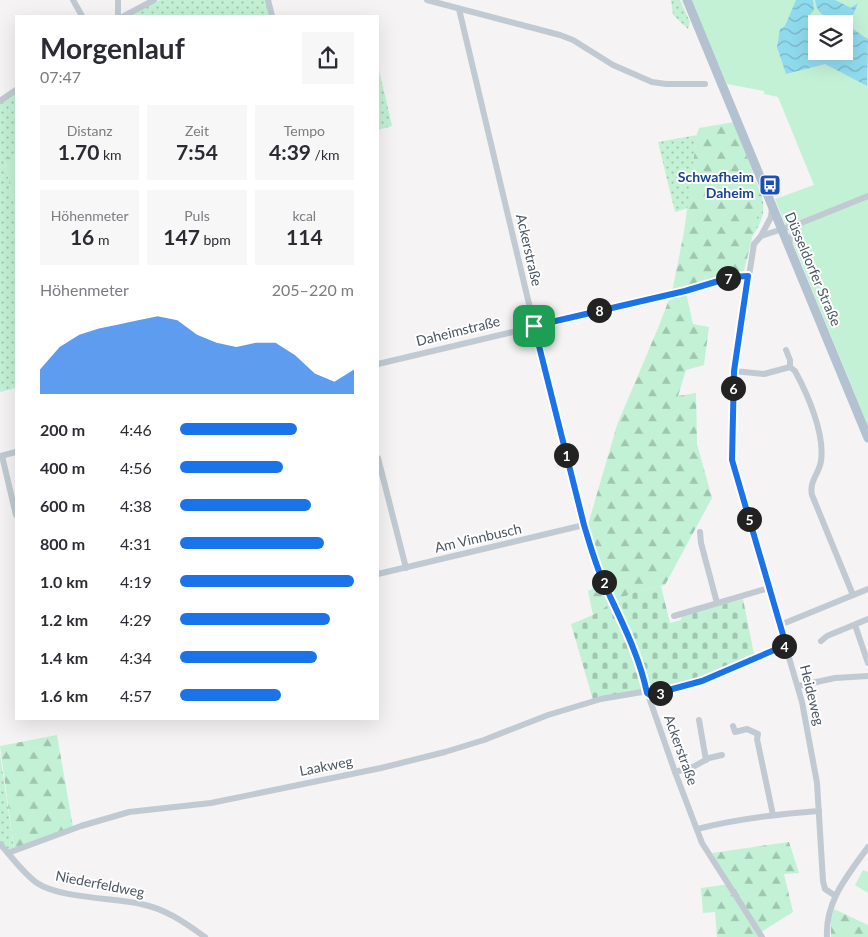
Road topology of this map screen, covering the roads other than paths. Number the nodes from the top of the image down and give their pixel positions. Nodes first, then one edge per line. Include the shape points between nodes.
1 (73, 0) edge
2 (118, 0) edge
3 (154, 0) edge
4 (268, 0) edge
5 (427, 0) edge
6 (687, 0) edge
7 (459, 9) junction
8 (81, 15) edge
9 (118, 15) edge
10 (126, 15) edge
11 (272, 15) edge
12 (705, 84) dead end
13 (15, 91) edge
14 (0, 101) edge
15 (868, 196) edge
16 (772, 207) junction
17 (798, 224) junction
18 (780, 229) junction
19 (761, 236) junction
20 (789, 249) junction
21 (748, 276) junction
22 (534, 326) junction
23 (786, 350) dead end
24 (379, 364) edge
25 (790, 367) junction
26 (734, 371) junction
27 (868, 438) edge
28 (15, 452) edge
29 (1, 456) edge
30 (379, 462) edge
31 (15, 511) edge
32 (584, 525) junction
33 (700, 532) dead end
34 (406, 568) junction
35 (379, 574) edge
36 (769, 588) junction
37 (868, 589) edge
38 (853, 595) junction
39 (717, 603) junction
40 (674, 616) dead end
41 (868, 619) edge
42 (780, 625) junction
43 (855, 625) junction
44 (821, 641) dead end
45 (786, 645) junction
46 (868, 663) edge
47 (868, 676) edge
48 (798, 686) junction
49 (647, 693) junction
50 (699, 720) dead end
51 (733, 726) dead end
52 (722, 755) dead end
53 (706, 760) junction
54 (675, 772) junction
55 (819, 811) junction
56 (773, 815) junction
57 (697, 829) junction
58 (0, 844) edge
59 (868, 847) edge
60 (8, 853) junction
61 (834, 895) junction
62 (205, 937) edge
63 (762, 937) edge
64 (826, 937) edge

1 - 8 street
2 - 9 street
3 - 10 street
4 - 11 street
5 - 7 street
6 - 16 main road, Düsseldorfer Straße
7 - 12 street via 574,40 613,65 652,82
7 - 22 street, Ackerstraße
13 - 14 street
15 - 17 street
16 - 18 main road, Düsseldorfer Straße
16 - 19 street, Heideweg
17 - 18 street
17 - 20 street
18 - 19 street
18 - 20 main road, Düsseldorfer Straße
19 - 21 street, Heideweg via 754,244
20 - 27 main road, Düsseldorfer Straße
21 - 22 street, Daheimstraße via 732,277
21 - 26 street, Heideweg
22 - 24 street, Daheimstraße
22 - 32 street, Ackerstraße
23 - 25 street
25 - 26 street via 764,374
25 - 38 street via 801,382 817,426 821,460 812,484 812,495
26 - 36 street, Heideweg via 732,460
28 - 29 street
29 - 31 street
30 - 34 street
32 - 34 street, Am Vinnbusch
32 - 49 street, Ackerstraße
33 - 39 street
34 - 35 street, Am Vinnbusch
36 - 39 street
36 - 42 street, Heideweg
37 - 38 street
38 - 42 street
39 - 40 street
41 - 43 street
42 - 45 street, Heideweg
43 - 44 street
43 - 46 street
45 - 48 street, Heideweg
45 - 49 street, Laakweg via 702,681 654,695
47 - 48 street via 835,678
48 - 55 street, Heideweg via 816,772
49 - 54 street, Ackerstraße
49 - 60 street, Laakweg via 601,699 548,715 476,743 382,768 211,803 129,812
50 - 53 street
51 - 56 street via 735,732 747,729 758,734
52 - 53 street
53 - 54 street
54 - 57 street, Ackerstraße
55 - 56 street
55 - 61 street, Heideweg via 823,881 825,889
56 - 57 street
57 - 63 street, Ackerstraße
58 - 60 street, Niederfeldweg
59 - 61 street
60 - 62 street, Niederfeldweg via 38,884 63,892 160,909
61 - 64 street

